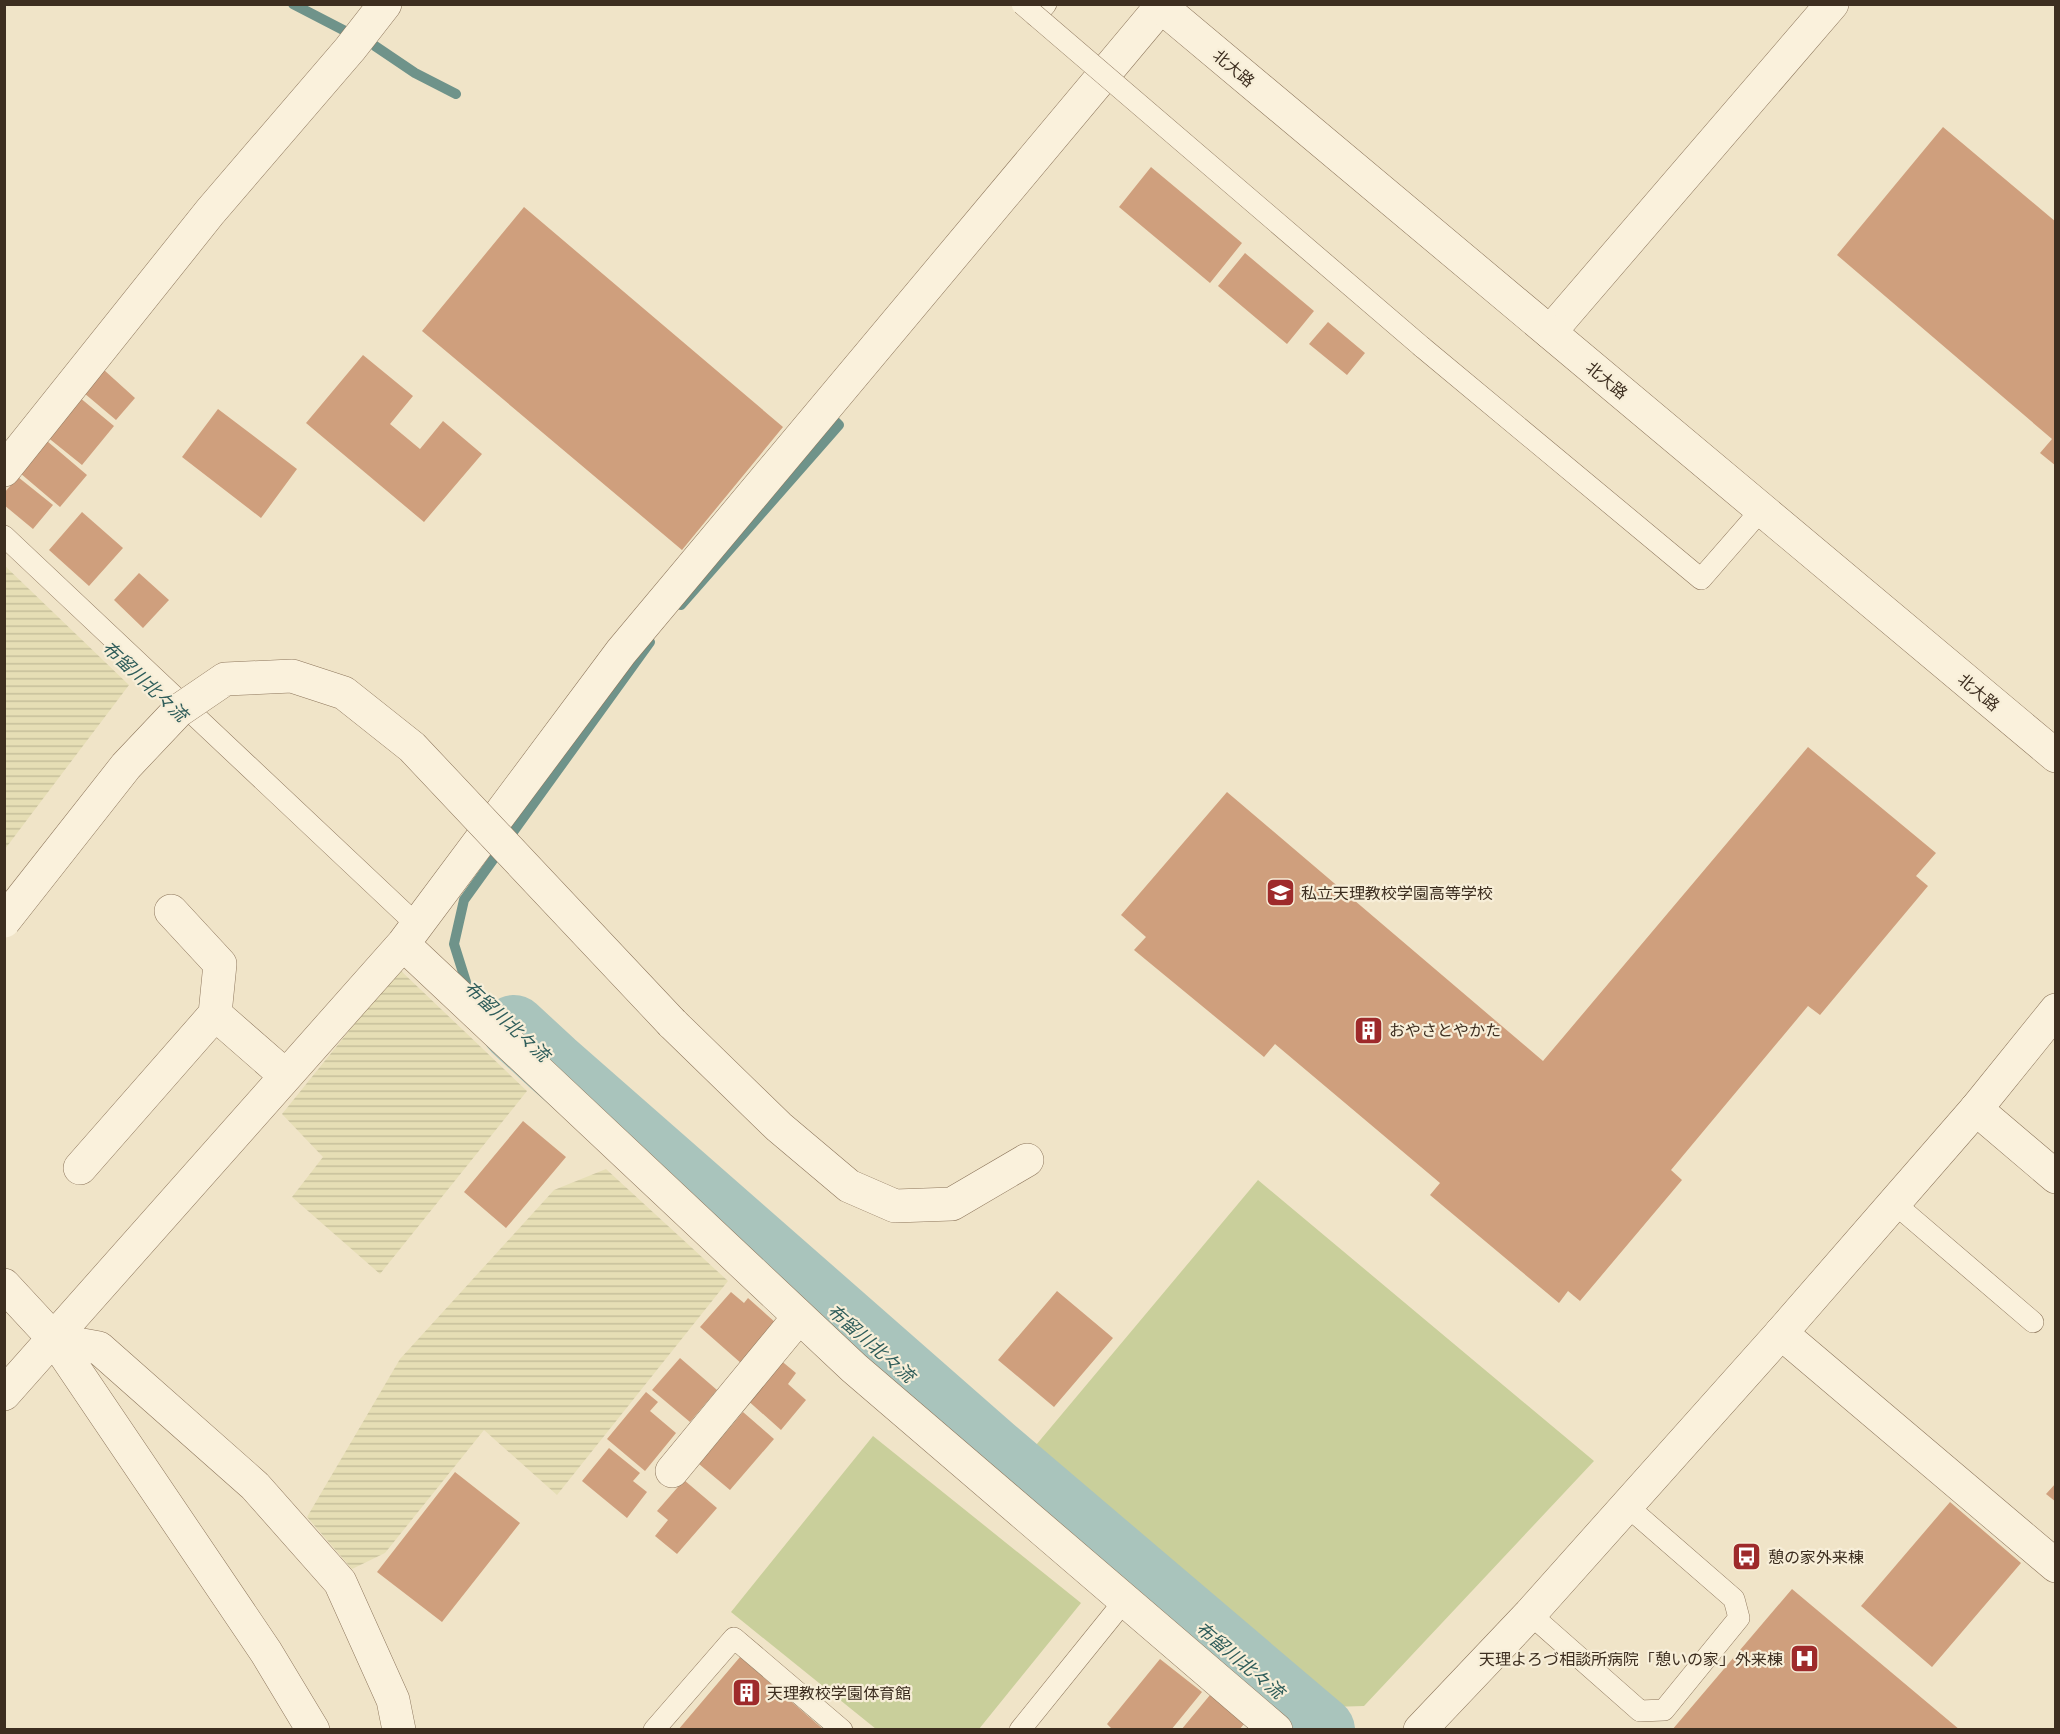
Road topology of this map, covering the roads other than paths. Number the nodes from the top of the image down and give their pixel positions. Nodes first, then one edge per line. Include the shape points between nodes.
1 (384, 4) edge
2 (1832, 4) edge
3 (1161, 5) edge
4 (1034, 8) edge
5 (1550, 332) junction
6 (4, 470) edge
7 (1762, 509) junction
8 (4, 536) edge
9 (2055, 756) edge
10 (171, 911) dead end
11 (4, 921) edge
12 (410, 935) junction
13 (2055, 1010) edge
14 (215, 1014) junction
15 (286, 1076) junction
16 (1976, 1109) junction
17 (1027, 1160) dead end
18 (80, 1168) dead end
19 (2055, 1177) edge
20 (1894, 1203) junction
21 (4, 1285) edge
22 (800, 1317) junction
23 (2033, 1322) dead end
24 (1780, 1333) junction
25 (54, 1340) junction
26 (4, 1394) edge
27 (672, 1471) dead end
28 (1627, 1506) junction
29 (2055, 1566) edge
30 (1125, 1600) junction
31 (1530, 1614) junction
32 (313, 1730) edge
33 (399, 1730) edge
34 (654, 1730) edge
35 (842, 1730) edge
36 (1020, 1730) edge
37 (1276, 1730) edge
38 (1420, 1730) edge

1 - 6 street via 210,212
2 - 5 street
3 - 5 street, 北大路
3 - 12 street via 621,652
4 - 7 lane, bridge via 1422,347 1701,579
5 - 7 street, 北大路
7 - 9 street, 北大路
8 - 12 lane
10 - 14 street via 220,964
11 - 17 street, bridge via 126,766 178,711 225,680 292,676 344,693 412,747 672,1023 779,1127 849,1186 895,1206 952,1204
12 - 15 street
12 - 22 street
13 - 16 street
14 - 15 street
14 - 18 street
15 - 25 street
16 - 19 street
16 - 20 street
20 - 23 lane
20 - 24 street
21 - 25 street
22 - 27 street
22 - 30 street via 854,1368
24 - 28 street
24 - 29 street
25 - 26 street
25 - 32 street via 266,1652
25 - 33 street via 99,1348 255,1486 333,1573 393,1700
28 - 31 street
28 - 31 lane via 1734,1599 1739,1618 1664,1710 1640,1711
30 - 36 lane
30 - 37 street
31 - 38 street
34 - 35 lane via 734,1638

